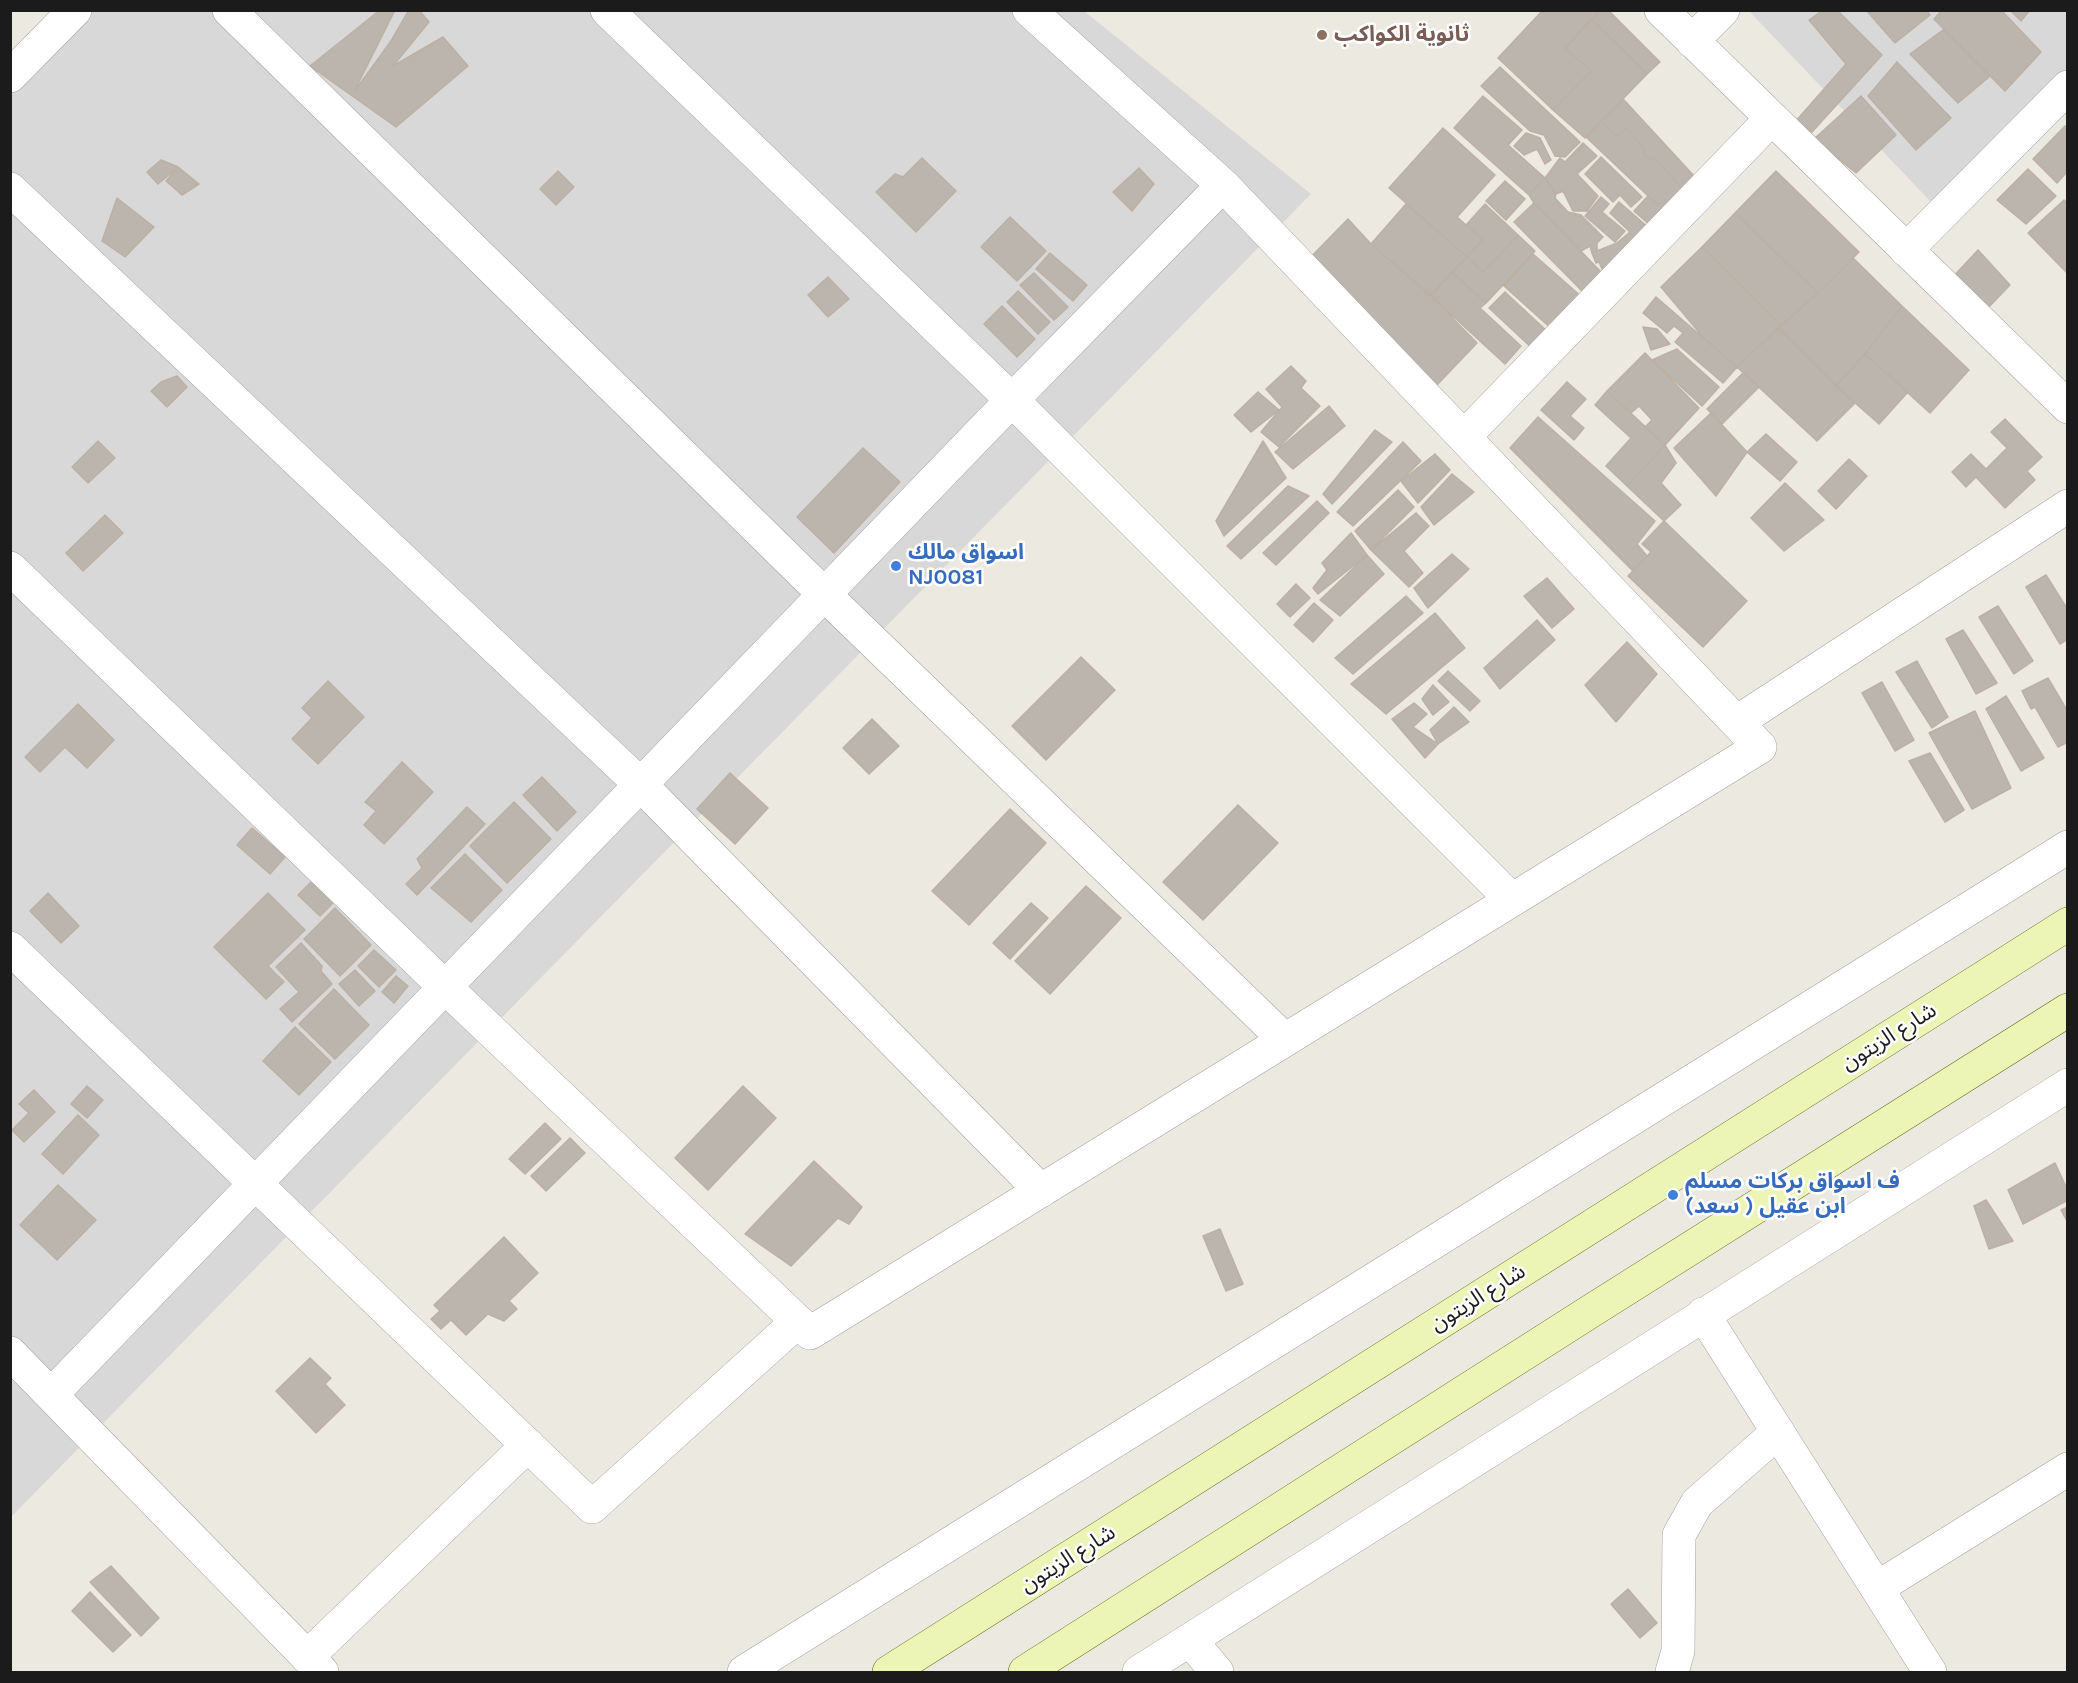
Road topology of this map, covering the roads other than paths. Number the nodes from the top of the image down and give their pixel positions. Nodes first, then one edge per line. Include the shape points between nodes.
1 (75, 10) edge
2 (229, 10) edge
3 (607, 10) edge
4 (1029, 10) edge
5 (1661, 10) edge
6 (1722, 10) edge
7 (1692, 41) junction
8 (10, 76) edge
9 (2067, 87) edge
10 (1772, 118) junction
11 (1223, 184) junction
12 (10, 189) edge
13 (1906, 250) junction
14 (1012, 400) junction
15 (2067, 407) edge
16 (1464, 437) junction
17 (2067, 506) edge
18 (10, 568) edge
19 (825, 596) junction
20 (1737, 722) junction
21 (640, 784) junction
22 (2067, 847) edge
23 (1512, 900) junction
24 (2067, 924) edge
25 (10, 948) edge
26 (446, 988) junction
27 (2067, 1010) edge
28 (1285, 1040) junction
29 (2067, 1085) edge
30 (256, 1183) junction
31 (1041, 1191) junction
32 (1703, 1314) junction
33 (797, 1322) junction
34 (10, 1353) edge
35 (52, 1394) junction
36 (1778, 1432) junction
37 (528, 1445) junction
38 (2067, 1469) edge
39 (1877, 1588) junction
40 (1190, 1640) junction
41 (314, 1665) edge
42 (744, 1672) edge
43 (889, 1672) edge
44 (1025, 1672) edge
45 (1139, 1672) edge
46 (1217, 1672) edge
47 (1672, 1672) edge
48 (1930, 1672) edge

1 - 8 street
2 - 19 street
3 - 14 street
4 - 11 street
5 - 7 street
6 - 7 street
7 - 10 street
9 - 13 street
10 - 13 street
10 - 16 street
11 - 14 street
11 - 16 street
12 - 21 street
13 - 15 street
14 - 19 street
14 - 23 street
16 - 20 street
17 - 20 street
18 - 26 street
19 - 21 street
19 - 28 street
20 - 23 street via 1760,747
21 - 26 street
21 - 31 street
22 - 42 street
23 - 28 street
24 - 43 main road, شارع الزيتون
25 - 30 street
26 - 30 street
26 - 33 street
27 - 44 main road
28 - 31 street
29 - 32 street
30 - 35 street
30 - 37 street
31 - 33 street via 810,1333
32 - 36 street
32 - 40 street
33 - 37 street via 592,1507
34 - 35 street
35 - 41 street
36 - 39 street
36 - 47 street via 1697,1503 1679,1535 1678,1651
37 - 41 street
38 - 39 street
39 - 48 street
40 - 45 street
40 - 46 street

